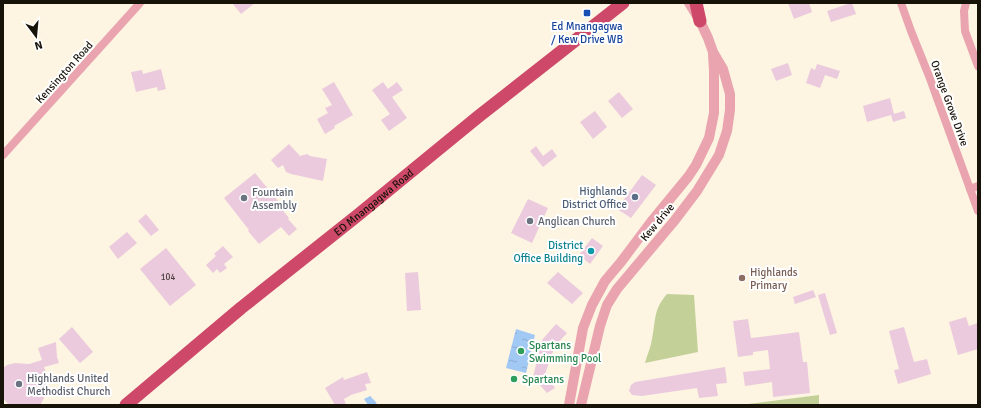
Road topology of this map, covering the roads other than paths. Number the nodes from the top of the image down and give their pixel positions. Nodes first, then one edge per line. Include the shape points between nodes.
1 (140, 3) edge
2 (689, 3) edge
3 (696, 3) edge
4 (901, 3) edge
5 (966, 3) edge
6 (622, 4) edge
7 (700, 21) junction
8 (713, 52) junction
9 (978, 66) edge
10 (3, 154) edge
11 (974, 188) edge
12 (978, 211) edge
13 (126, 405) edge
14 (569, 405) edge
15 (581, 405) edge

1 - 10 street, Kensington Road
2 - 7 street, Kew drive
3 - 7 highway
4 - 11 street, Orange Grove Drive
5 - 9 street via 965,31
6 - 13 highway, ED Mnangagwa Road via 479,116
7 - 8 street, Kew drive
8 - 14 street, Kew drive via 714,113 709,138 688,178 605,281 583,328
8 - 15 street, Kew drive via 723,69 730,94 727,131 719,155 697,191 617,289 607,305
11 - 12 street, Orange Grove Drive

